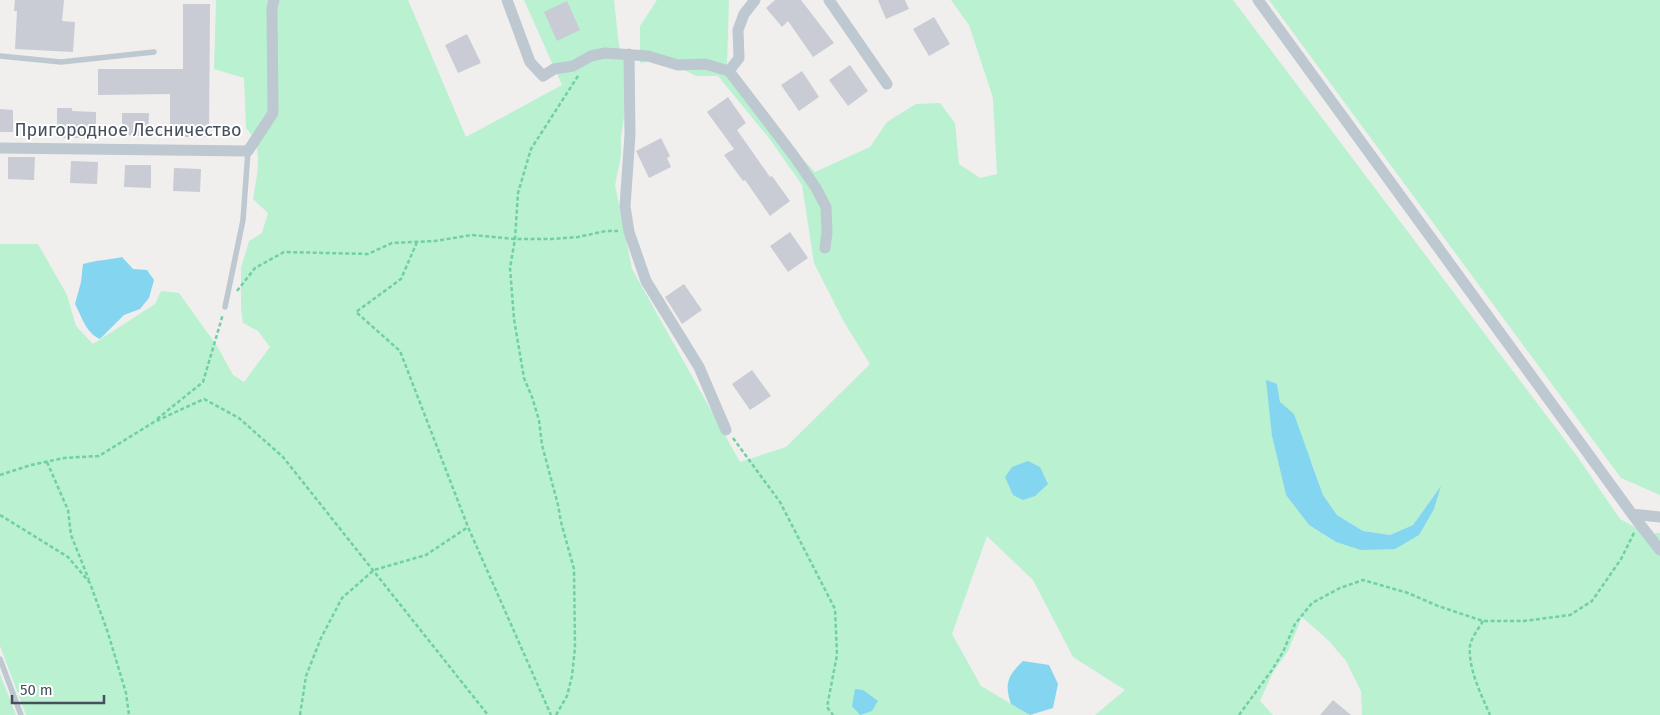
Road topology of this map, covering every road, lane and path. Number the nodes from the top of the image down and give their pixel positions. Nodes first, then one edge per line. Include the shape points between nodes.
1 (274, 0) edge
2 (507, 0) edge
3 (755, 0) edge
4 (829, 0) edge
5 (1258, 0) edge
6 (154, 52) dead end
7 (628, 54) junction
8 (0, 56) edge
9 (729, 71) junction
10 (579, 76) dead end
11 (887, 84) dead end
12 (0, 148) edge
13 (248, 151) junction
14 (629, 232) junction
15 (515, 239) junction
16 (417, 242) junction
17 (825, 248) dead end
18 (237, 292) dead end
19 (225, 307) joint
20 (154, 422) junction
21 (726, 430) joint
22 (47, 462) junction
23 (0, 475) edge
24 (1632, 514) junction
25 (0, 515) edge
26 (1660, 517) edge
27 (468, 527) junction
28 (1660, 550) edge
29 (374, 570) junction
30 (90, 584) junction
31 (1483, 621) junction
32 (0, 659) edge
33 (21, 715) edge
34 (129, 715) edge
35 (300, 715) edge
36 (488, 715) edge
37 (551, 715) edge
38 (556, 715) edge
39 (833, 715) edge
40 (1239, 715) edge
41 (1490, 715) edge

1 - 13 street, Пригородное Лесничество via 273,113
2 - 7 street via 530,62 543,76 591,56
3 - 9 street via 744,14 738,30 739,58
4 - 11 street
5 - 24 street
6 - 8 lane via 61,62
7 - 9 street via 678,65 705,64
7 - 14 street via 630,135 625,206
9 - 17 street via 816,188 826,207
10 - 15 path via 531,149 518,193
12 - 13 street, Пригородное Лесничество
13 - 19 lane via 243,220
14 - 15 path
14 - 21 street via 646,281 699,367
15 - 16 path via 472,235
15 - 38 path via 510,268 518,350 524,378 540,420 542,445 574,569 572,676
16 - 18 path via 392,243 368,254 284,252 255,268
16 - 27 path via 401,279 356,312 400,351
19 - 20 path via 203,382
20 - 22 path via 99,456
20 - 29 path via 204,399 238,418 283,457
21 - 39 path via 780,502 835,609 836,655 827,707
22 - 23 path
22 - 30 path via 68,510 71,535
24 - 26 street
24 - 28 street
24 - 31 path via 1634,534 1592,601 1570,615 1524,621
25 - 30 path via 68,557
27 - 29 path via 426,555
27 - 37 path
29 - 35 path via 342,598 321,638 306,676
29 - 36 path
30 - 34 path via 111,642
31 - 40 path via 1363,580 1340,588 1312,603 1295,624 1272,670
31 - 41 path via 1470,644 1472,667
32 - 33 lane

